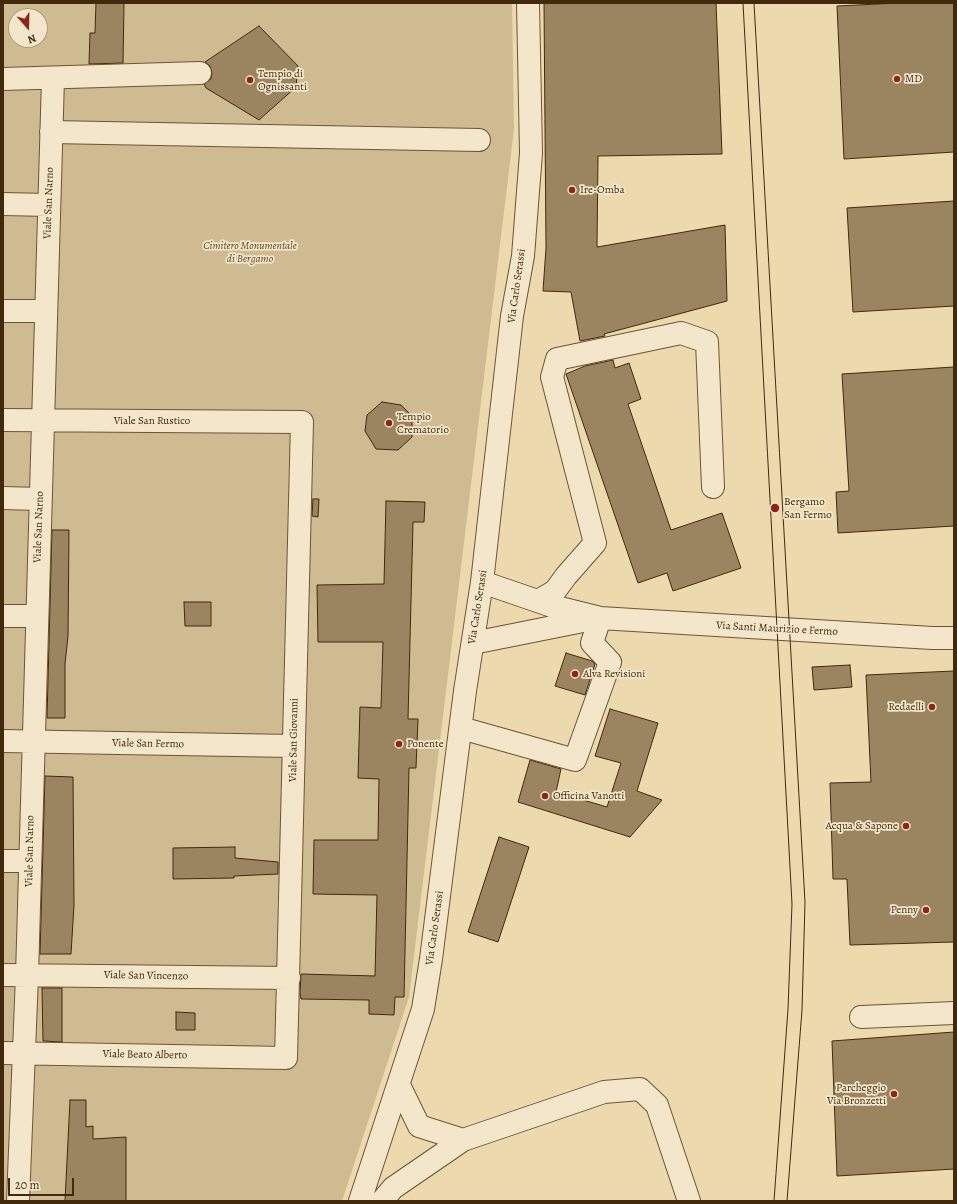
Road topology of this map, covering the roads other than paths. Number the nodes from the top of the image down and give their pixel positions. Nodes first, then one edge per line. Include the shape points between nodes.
1 (528, 3) edge
2 (200, 72) dead end
3 (3, 78) edge
4 (53, 78) junction
5 (51, 132) junction
6 (478, 140) dead end
7 (3, 204) edge
8 (49, 205) junction
9 (3, 311) edge
10 (46, 312) junction
11 (3, 420) edge
12 (42, 422) junction
13 (302, 422) joint
14 (713, 488) dead end
15 (3, 498) edge
16 (40, 499) junction
17 (482, 582) junction
18 (551, 600) junction
19 (3, 616) edge
20 (36, 616) junction
21 (600, 618) junction
22 (954, 638) edge
23 (472, 643) junction
24 (461, 728) junction
25 (3, 741) edge
26 (33, 742) junction
27 (293, 746) junction
28 (3, 861) edge
29 (29, 861) junction
30 (3, 975) edge
31 (27, 976) junction
32 (289, 978) junction
33 (954, 1013) edge
34 (861, 1017) dead end
35 (13, 1053) edge
36 (286, 1058) joint
37 (399, 1085) junction
38 (463, 1140) junction
39 (18, 1201) edge
40 (360, 1201) edge
41 (382, 1201) edge
42 (689, 1201) edge

1 - 17 street, Via Carlo Serassi via 531,153 522,256 512,316
2 - 4 street
3 - 4 street
4 - 5 street, Viale San Narno
5 - 6 street
5 - 8 street, Viale San Narno
7 - 8 street
8 - 10 street, Viale San Narno
9 - 10 street
10 - 12 street, Viale San Narno
11 - 12 street, Viale San Rustico
12 - 13 street, Viale San Rustico
12 - 16 street, Viale San Narno
13 - 27 street, Viale San Giovanni
14 - 18 street via 707,342 681,333 557,359 552,377 595,543 566,576
15 - 16 street
16 - 20 street, Viale San Narno
17 - 18 street, Via Santi Maurizio e Fermo
17 - 23 street, Via Carlo Serassi
18 - 21 street, Via Santi Maurizio e Fermo
19 - 20 street
20 - 26 street, Viale San Narno
21 - 22 street, Via Santi Maurizio e Fermo
21 - 23 street, Via Santi Maurizio e Fermo
21 - 24 street via 592,643 610,662 575,760
23 - 24 street, Via Carlo Serassi
24 - 37 street, Via Carlo Serassi via 423,1009
25 - 26 street, Viale San Fermo
26 - 27 street, Viale San Fermo
26 - 29 street, Viale San Narno
27 - 32 street, Viale San Giovanni
28 - 29 street
29 - 31 street, Viale San Narno
30 - 31 street, Viale San Vincenzo
31 - 32 street, Viale San Vincenzo
31 - 35 street, Viale San Narno
32 - 36 street, Viale San Giovanni
33 - 34 street
35 - 36 street, Viale Beato Alberto
35 - 39 street, Viale San Narno
37 - 38 street via 419,1126
37 - 40 street, Via Carlo Serassi
38 - 41 street via 393,1188
38 - 42 street via 604,1092 640,1089 657,1105

